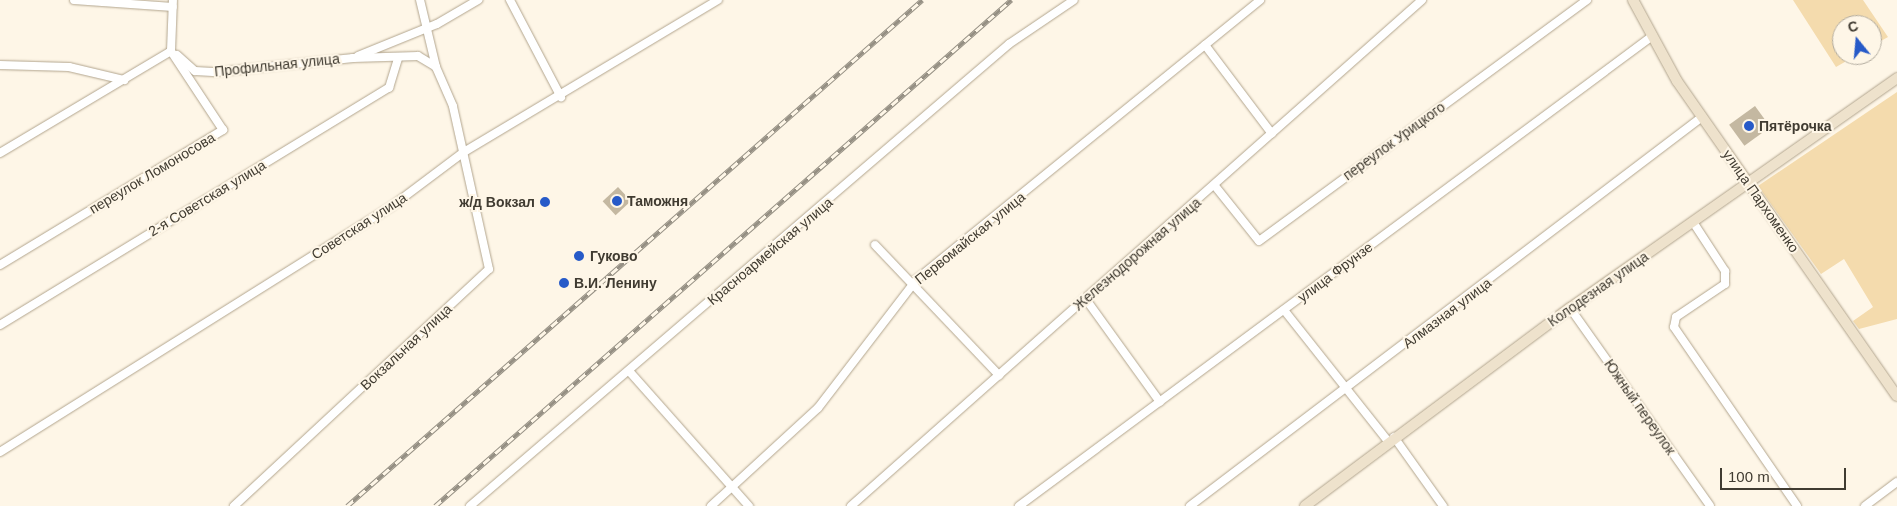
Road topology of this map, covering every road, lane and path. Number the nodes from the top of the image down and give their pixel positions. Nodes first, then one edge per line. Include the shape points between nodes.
1 (74, 0) edge
2 (420, 0) edge
3 (478, 0) edge
4 (510, 0) edge
5 (718, 0) edge
6 (1074, 0) edge
7 (1260, 0) edge
8 (1421, 0) edge
9 (1587, 0) edge
10 (1633, 0) edge
11 (173, 3) edge
12 (427, 28) junction
13 (1651, 37) junction
14 (1205, 45) junction
15 (171, 51) junction
16 (353, 58) junction
17 (398, 58) junction
18 (0, 65) edge
19 (436, 67) junction
20 (1897, 78) edge
21 (124, 80) junction
22 (560, 97) junction
23 (1702, 117) junction
24 (1272, 134) junction
25 (464, 152) junction
26 (0, 153) edge
27 (1747, 182) junction
28 (1215, 186) junction
29 (1692, 222) junction
30 (875, 245) dead end
31 (0, 265) edge
32 (912, 285) junction
33 (1085, 298) junction
34 (1570, 308) junction
35 (1284, 310) junction
36 (0, 324) edge
37 (628, 371) junction
38 (999, 375) junction
39 (1347, 389) junction
40 (1897, 396) edge
41 (1160, 402) junction
42 (1391, 439) junction
43 (0, 452) edge
44 (1897, 482) edge
45 (732, 487) junction
46 (234, 506) edge
47 (470, 506) edge
48 (711, 506) edge
49 (749, 506) edge
50 (851, 506) edge
51 (1019, 506) edge
52 (1190, 506) edge
53 (1305, 506) edge
54 (1443, 506) edge
55 (1710, 506) edge
56 (1797, 506) edge
57 (1865, 506) edge

1 - 11 street
2 - 12 street
3 - 12 street
4 - 22 street
5 - 22 street, Советская улица
6 - 37 street, Красноармейская улица via 1009,44
7 - 14 street, Первомайская улица
8 - 24 street, Железнодорожная улица
9 - 28 street, переулок Урицкого via 1259,241
10 - 13 main road, улица Пархоменко
11 - 15 street
12 - 16 street
12 - 19 street
13 - 23 main road, улица Пархоменко
13 - 35 street, улица Фрунзе
14 - 24 street
14 - 32 street, Первомайская улица
15 - 16 street, Профильная улица via 195,71 217,72
15 - 21 street
15 - 31 street, переулок Ломоносова via 223,130
16 - 17 street, Профильная улица
17 - 19 street, Профильная улица via 418,56
17 - 36 street, 2-я Советская улица via 388,88
18 - 21 street via 69,67
19 - 25 street via 453,106
20 - 27 main road, Колодезная улица
21 - 26 street
22 - 25 street, Советская улица
23 - 27 main road, улица Пархоменко
23 - 39 street, Алмазная улица
24 - 28 street, Железнодорожная улица
25 - 43 street, Советская улица via 392,206
25 - 46 street, Вокзальная улица via 489,269
27 - 29 main road, Колодезная улица
27 - 40 main road, улица Пархоменко
28 - 33 street, Железнодорожная улица
29 - 34 main road, Колодезная улица
29 - 56 street via 1725,271 1725,284 1676,317 1674,327
30 - 32 street
32 - 38 street
32 - 45 street, Первомайская улица via 818,408
33 - 38 street, Железнодорожная улица
33 - 41 street
34 - 42 main road, Колодезная улица
34 - 55 street, Южный переулок
35 - 39 street
35 - 41 street, улица Фрунзе
37 - 45 street
37 - 47 street, Красноармейская улица
38 - 50 street, Железнодорожная улица
39 - 42 street
39 - 52 street, Алмазная улица
41 - 51 street, улица Фрунзе
42 - 53 main road, Колодезная улица
42 - 54 street
44 - 57 street
45 - 48 street, Первомайская улица
45 - 49 street

